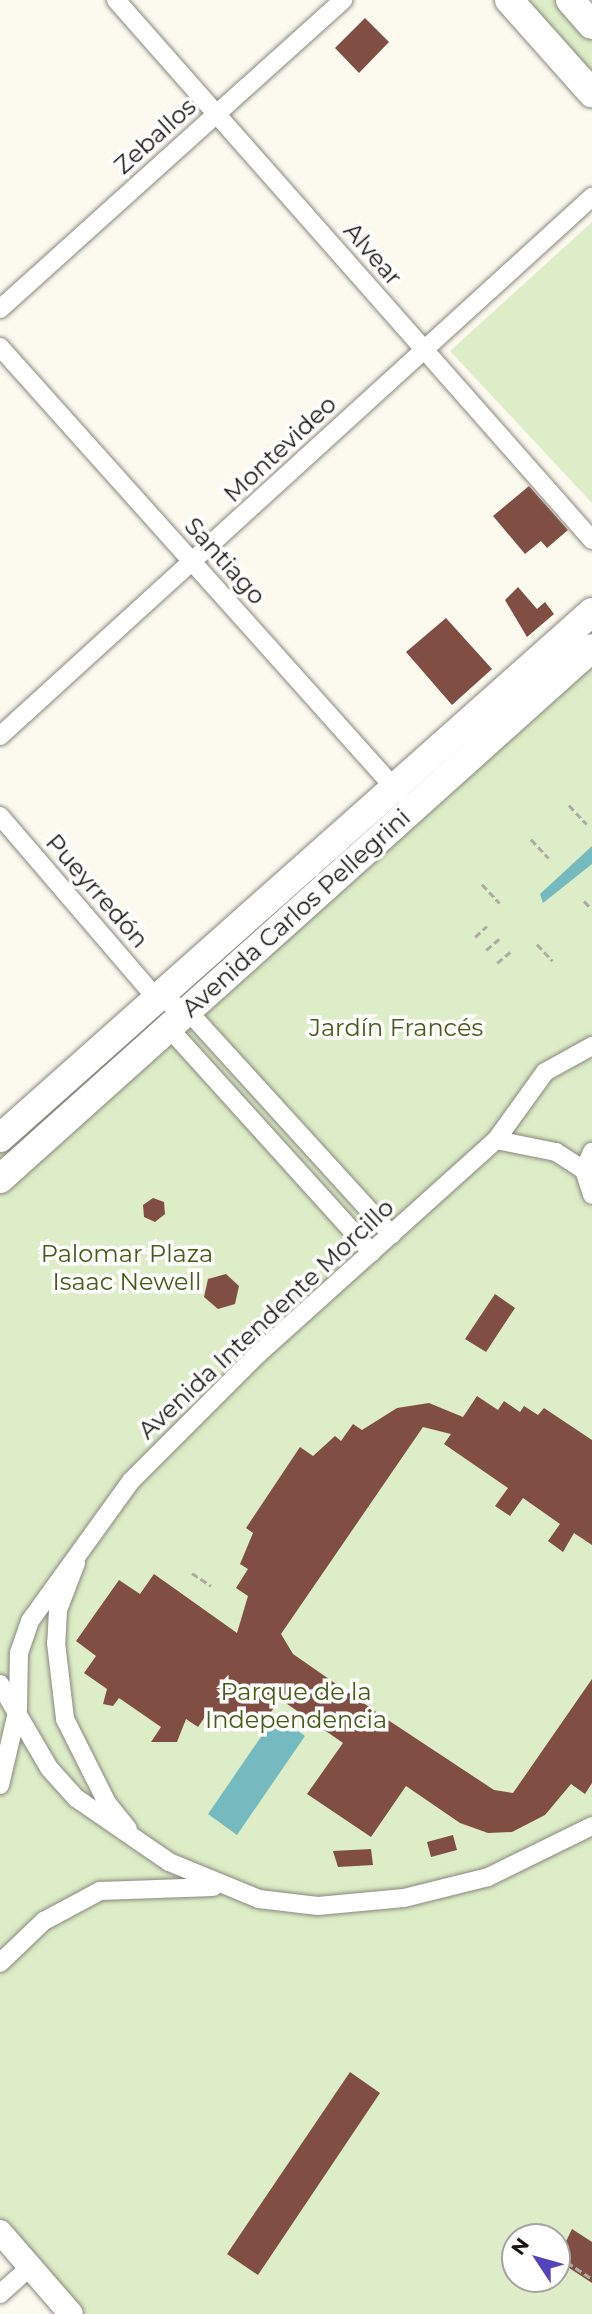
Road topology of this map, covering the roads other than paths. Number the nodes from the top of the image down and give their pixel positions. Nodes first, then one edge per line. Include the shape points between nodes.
1 (116, 0) edge
2 (343, 0) edge
3 (509, 0) edge
4 (570, 0) edge
5 (592, 25) edge
6 (592, 93) edge
7 (217, 114) junction
8 (592, 197) edge
9 (0, 309) edge
10 (0, 347) edge
11 (425, 350) junction
12 (592, 540) edge
13 (193, 562) junction
14 (592, 612) edge
15 (592, 648) edge
16 (0, 736) edge
17 (392, 785) junction
18 (413, 808) junction
19 (0, 816) edge
20 (156, 998) junction
21 (178, 1018) junction
22 (592, 1046) edge
23 (0, 1138) edge
24 (496, 1140) junction
25 (592, 1152) edge
26 (584, 1170) junction
27 (0, 1179) edge
28 (592, 1195) edge
29 (392, 1235) junction
30 (372, 1253) junction
31 (89, 1534) junction
32 (0, 1684) edge
33 (18, 1708) junction
34 (0, 1785) edge
35 (592, 1826) edge
36 (139, 1842) junction
37 (219, 1887) junction
38 (0, 1963) edge
39 (0, 2232) edge
40 (30, 2267) junction
41 (0, 2294) edge
42 (71, 2314) edge

1 - 7 street, Alvear
2 - 7 street, Zeballos
3 - 6 main road
4 - 5 main road
7 - 9 street, Zeballos
7 - 11 street, Alvear
8 - 11 street, Montevideo
10 - 13 street, Santiago
11 - 12 street, Alvear
11 - 13 street, Montevideo
13 - 16 street, Montevideo
13 - 17 street, Santiago
14 - 17 main road, Avenida Carlos Pellegrini
15 - 18 main road, Avenida Carlos Pellegrini
17 - 18 street, Santiago
17 - 20 main road, Avenida Carlos Pellegrini
18 - 21 main road, Avenida Carlos Pellegrini
19 - 20 street, Pueyrredón
20 - 21 street
20 - 23 main road, Avenida Carlos Pellegrini
21 - 27 main road, Avenida Carlos Pellegrini
21 - 29 street
21 - 30 street
22 - 24 street, Avenida Intendente Morcillo via 545,1072
24 - 26 street via 532,1143
24 - 29 street, Avenida Intendente Morcillo
25 - 26 street
26 - 28 street
29 - 30 street, Avenida Intendente Morcillo
30 - 31 street, Avenida Intendente Morcillo via 174,1433
31 - 33 street, Avenida Intendente Morcillo via 30,1621 19,1653
31 - 36 street via 58,1610 61,1692 86,1764
32 - 33 street
33 - 34 street, Avenida Intendente Morcillo
33 - 36 street via 55,1775 102,1819
35 - 37 street via 488,1877 404,1898 318,1906
36 - 37 street
37 - 38 street via 100,1891 44,1921
39 - 40 main road
40 - 41 street
40 - 42 main road

